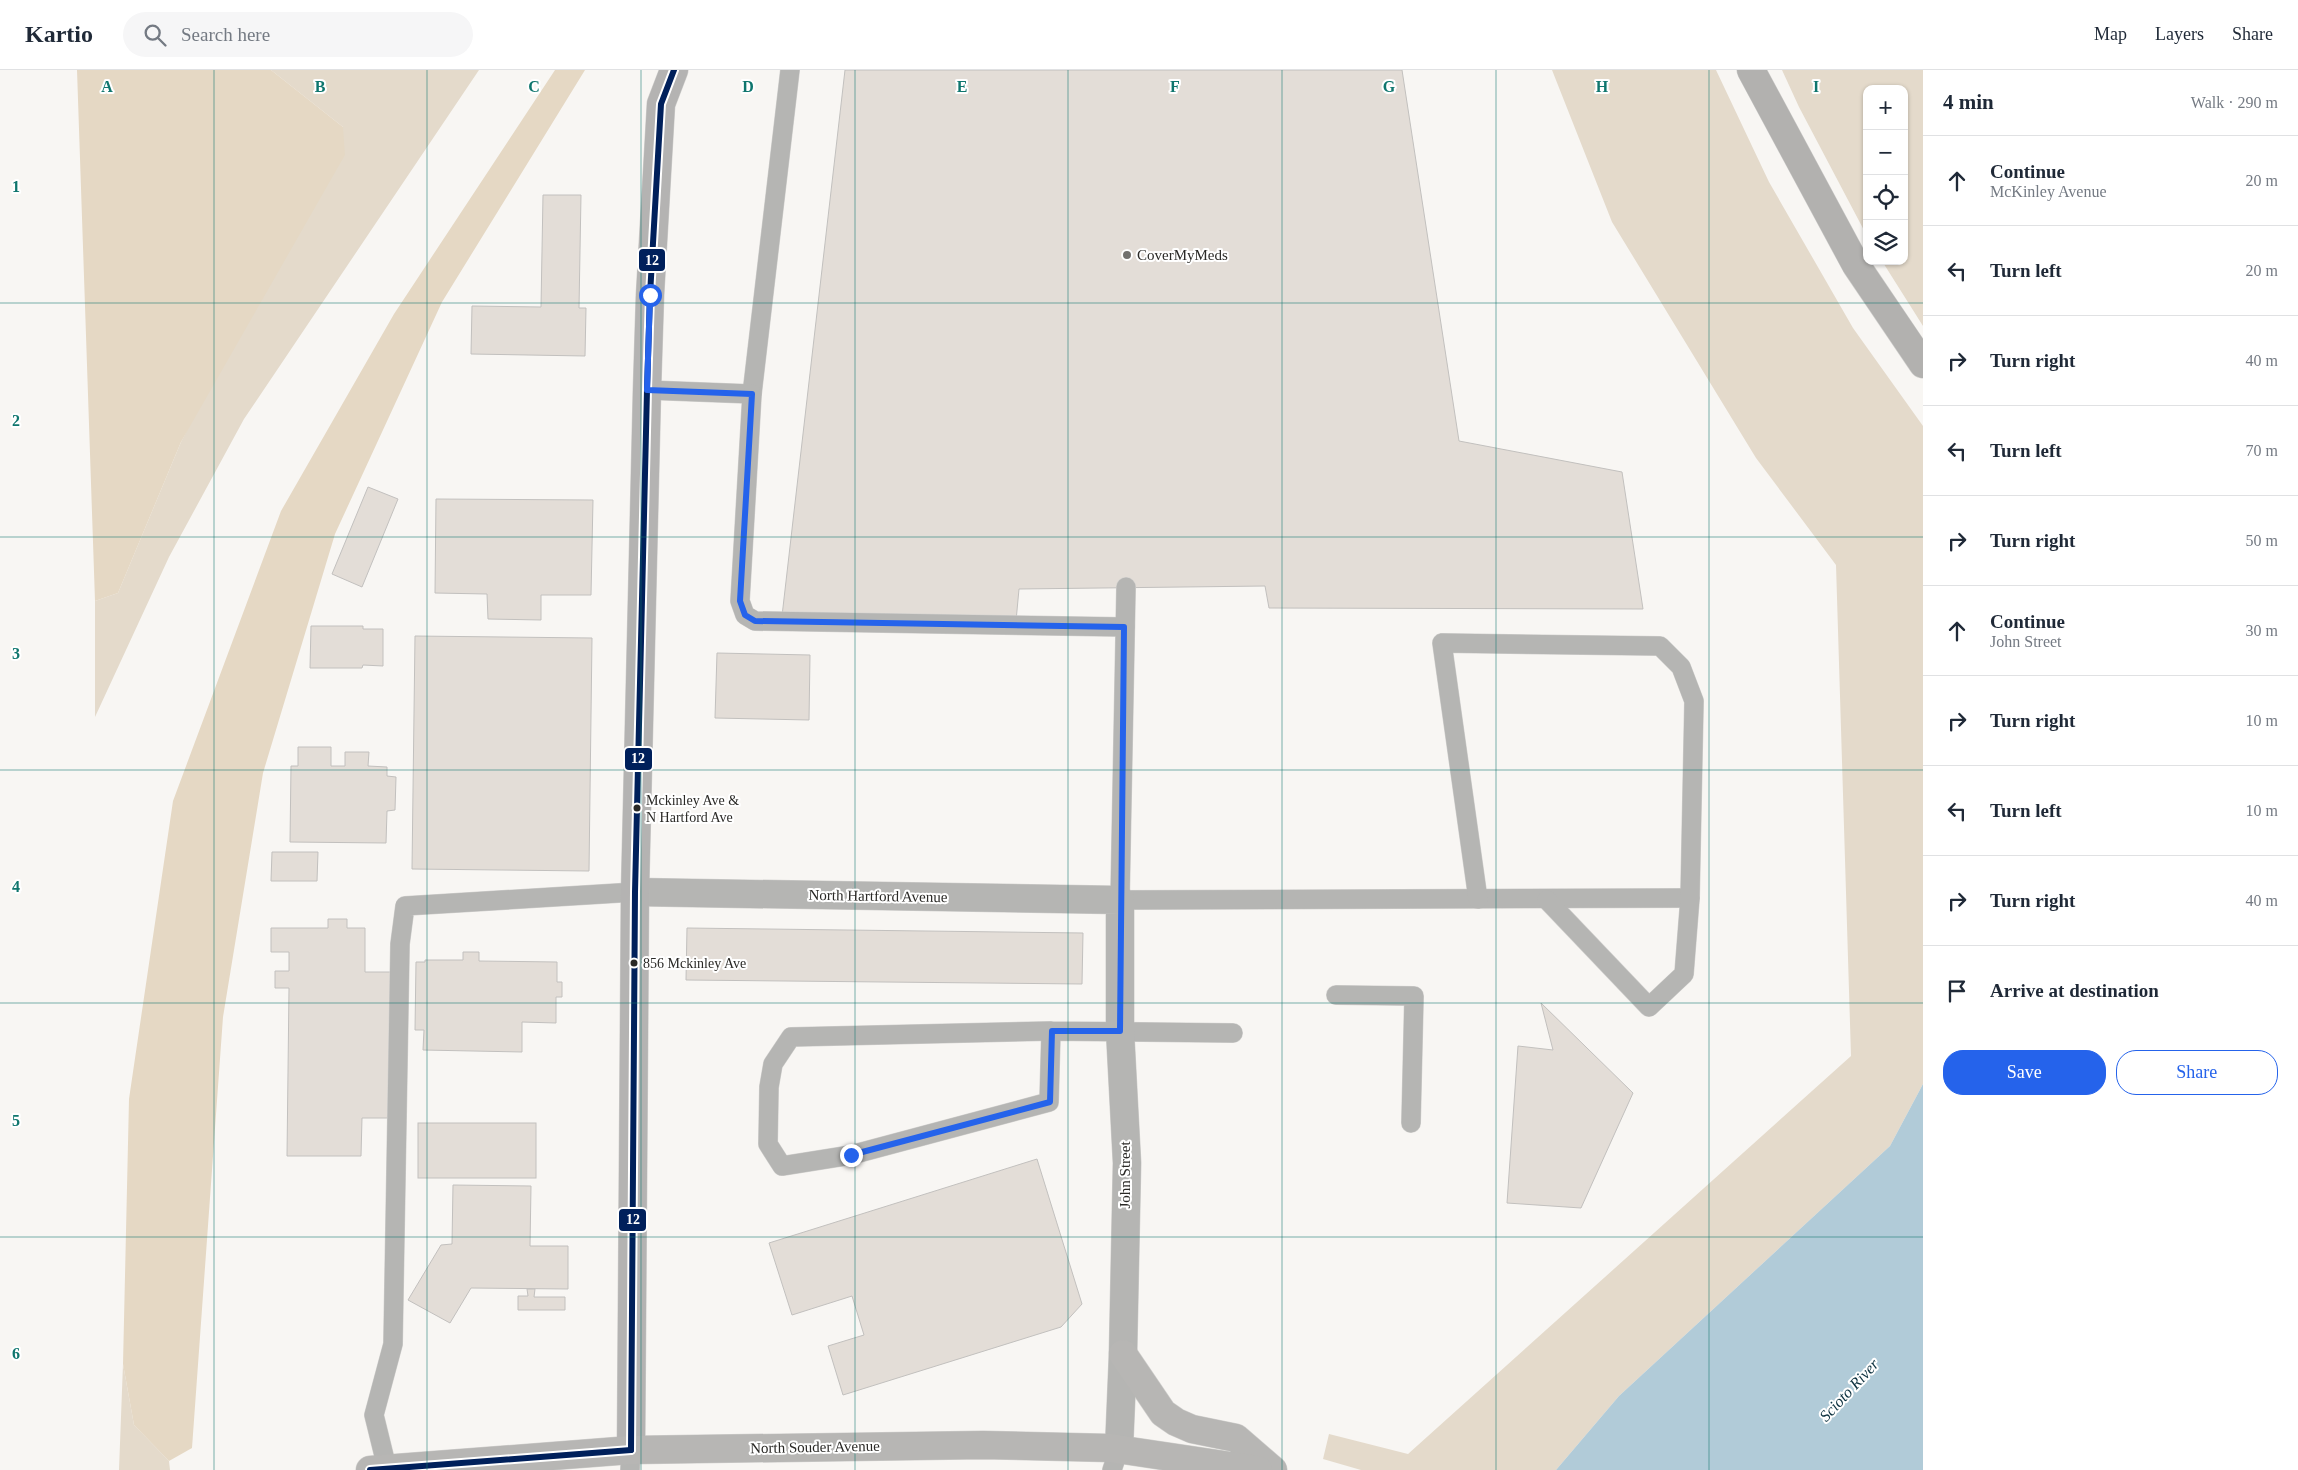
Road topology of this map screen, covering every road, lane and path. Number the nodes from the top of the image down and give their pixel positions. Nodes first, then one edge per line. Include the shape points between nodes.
1 (652, 70) edge
2 (674, 70) edge
3 (790, 70) edge
4 (1751, 70) edge
5 (661, 104) junction
6 (1923, 364) edge
7 (647, 390) junction
8 (752, 394) junction
9 (1126, 587) dead end
10 (1124, 627) junction
11 (635, 892) junction
12 (1690, 898) junction
13 (1478, 899) junction
14 (1120, 900) junction
15 (1547, 900) junction
16 (1336, 995) dead end
17 (1052, 1031) junction
18 (1120, 1031) junction
19 (1233, 1033) dead end
20 (1411, 1122) dead end
21 (1124, 1354) junction
22 (630, 1460) edge
23 (1115, 1460) edge
24 (379, 1469) edge
25 (1258, 1470) edge
26 (1273, 1470) edge

1 - 5 main road
2 - 5 main road
3 - 8 lane
4 - 6 highway via 1856,265
5 - 7 main road
7 - 8 lane
7 - 11 main road
8 - 10 lane via 740,601 745,615 755,621
9 - 10 lane
10 - 14 lane
11 - 14 street, North Hartford Avenue
11 - 22 main road
11 - 24 lane via 405,906 400,944 393,1344 374,1415
12 - 13 lane via 1694,701 1681,667 1660,646 1442,643
12 - 15 lane
12 - 15 lane via 1684,974 1649,1007
13 - 14 lane
13 - 15 lane
14 - 18 street, John Street
16 - 20 lane via 1414,996
17 - 17 lane via 1050,1102 851,1155 782,1166 768,1144 769,1087 773,1064 791,1037
17 - 18 lane
18 - 19 lane
18 - 21 street, John Street via 1126,1163
21 - 23 street, John Street
21 - 26 main road via 1164,1412 1176,1422 1192,1429 1236,1438
22 - 23 main road, North Souder Avenue via 983,1445
22 - 24 main road, North Souder Avenue
23 - 25 main road, North Souder Avenue

